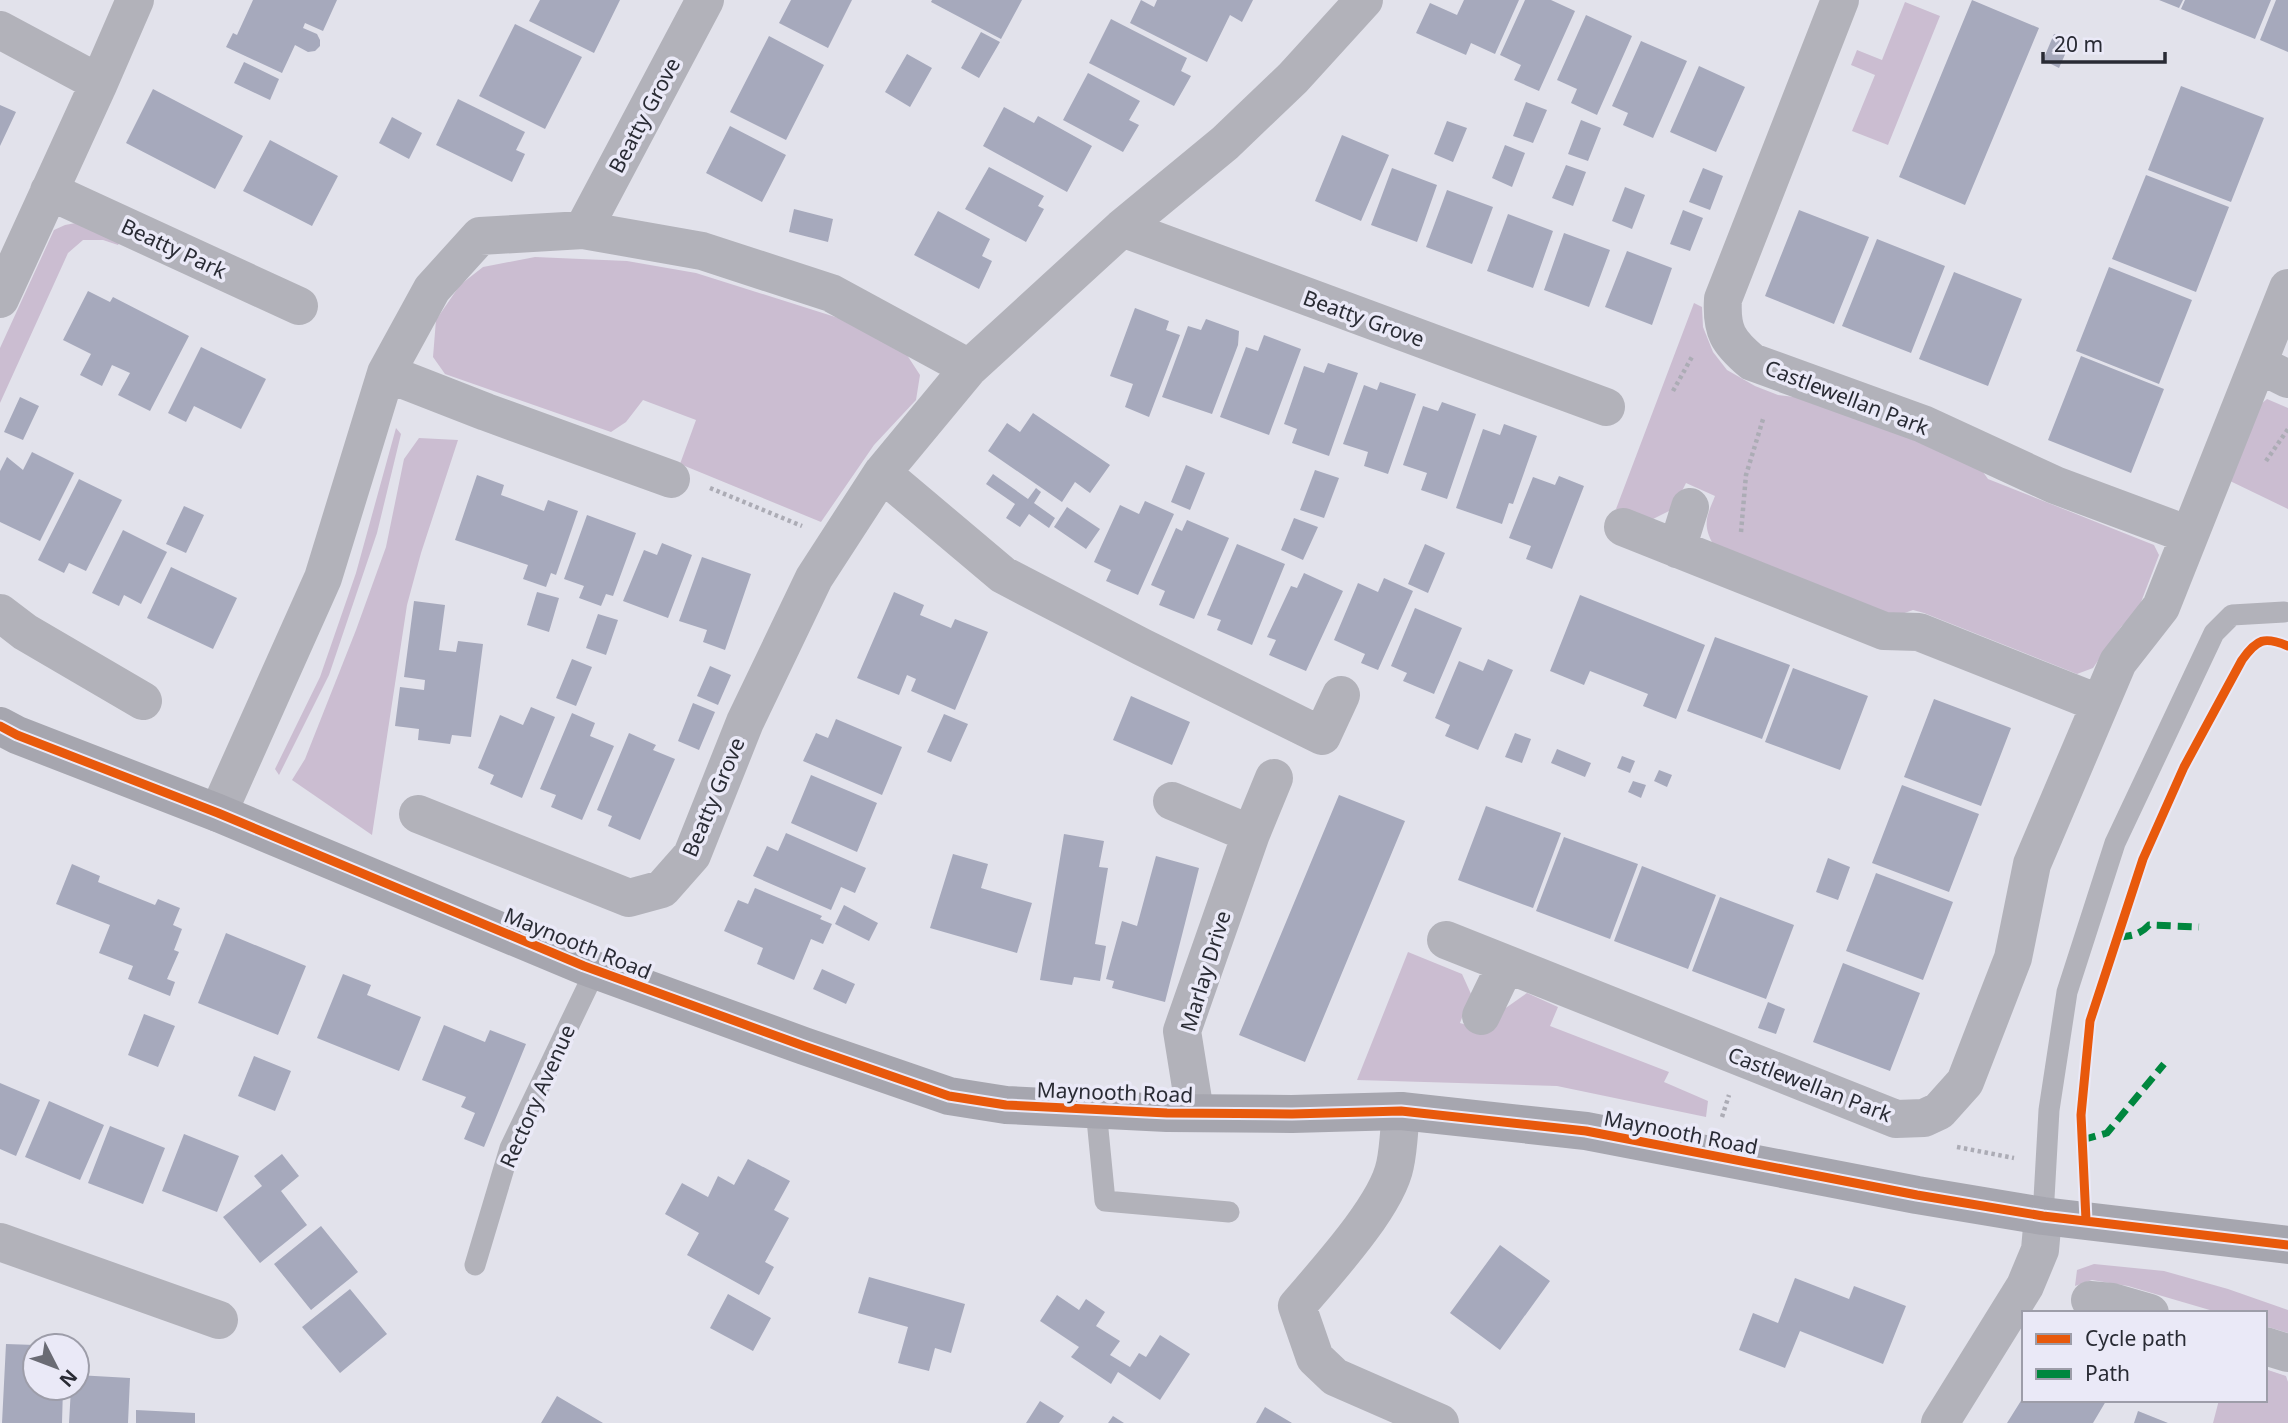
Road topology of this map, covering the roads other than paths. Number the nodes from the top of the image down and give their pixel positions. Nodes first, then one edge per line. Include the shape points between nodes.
1 (135, 0) edge
2 (705, 0) edge
3 (1840, 0) edge
4 (1355, 3) edge
5 (0, 30) edge
6 (99, 83) junction
7 (49, 191) junction
8 (1122, 228) junction
9 (583, 230) junction
10 (2288, 288) edge
11 (0, 299) edge
12 (299, 306) dead end
13 (968, 368) junction
14 (2273, 372) edge
15 (386, 373) junction
16 (1606, 407) dead end
17 (882, 473) junction
18 (671, 479) road end
19 (1690, 507) dead end
20 (1623, 527) dead end
21 (2189, 535) junction
22 (1677, 549) junction
23 (2284, 612) dead end
24 (0, 613) edge
25 (1340, 695) dead end
26 (143, 701) dead end
27 (2098, 703) junction
28 (0, 726) edge
29 (1274, 778) dead end
30 (1172, 801) dead end
31 (218, 813) junction
32 (418, 814) dead end
33 (1251, 834) junction
34 (1446, 940) dead end
35 (1506, 964) junction
36 (595, 971) junction
37 (1481, 1016) dead end
38 (1096, 1109) junction
39 (1401, 1111) junction
40 (1195, 1112) junction
41 (1229, 1212) dead end
42 (2043, 1216) junction
43 (0, 1242) edge
44 (2288, 1245) edge
45 (475, 1265) dead end
46 (2090, 1300) dead end
47 (2143, 1311) edge
48 (219, 1320) dead end
49 (2267, 1347) edge
50 (2288, 1353) edge
51 (1440, 1423) edge
52 (1940, 1423) edge

1 - 6 street
2 - 9 street, Beatty Grove
3 - 21 street, Castlewellan Park via 1723,299 1722,316 1730,341 1752,362 1923,425 2055,485
4 - 8 street, Beatty Grove via 1293,78 1225,143
5 - 6 street
6 - 7 street
7 - 11 street
7 - 12 street, Beatty Park
8 - 13 street, Beatty Grove
8 - 16 street, Beatty Grove
9 - 13 street via 702,251 831,293
9 - 15 street via 480,236 432,289
10 - 14 street, Castlewellan Park
13 - 17 street, Beatty Grove
14 - 21 street, Castlewellan Park
15 - 18 street
15 - 31 street via 323,578
17 - 25 street via 1003,575 1322,736
17 - 32 street, Beatty Grove via 814,578 745,722 692,855 662,889 629,898
19 - 22 street
20 - 22 street
21 - 27 street, Castlewellan Park via 2161,607 2118,662
22 - 27 street via 1884,631 1919,632
23 - 42 lane via 2232,615 2214,634 2115,843 2067,992 2049,1110
24 - 26 street
27 - 35 street, Castlewellan Park via 2032,864 2012,958 1965,1082 1939,1111 1924,1118 1896,1119
28 - 31 main road, Maynooth Road
29 - 33 street, Marlay Drive
30 - 33 street
31 - 36 main road, Maynooth Road
33 - 40 street, Marlay Drive via 1182,1031
34 - 35 street, Castlewellan Park
35 - 37 street
36 - 38 main road, Maynooth Road via 950,1096 1006,1105
36 - 45 lane, Rectory Avenue via 510,1148
38 - 40 main road, Maynooth Road
38 - 41 lane via 1105,1201
39 - 40 main road, Maynooth Road
39 - 42 main road, Maynooth Road via 1586,1131
39 - 51 street via 1395,1166 1383,1196 1297,1306 1315,1358 1335,1377
42 - 44 main road, Maynooth Road
42 - 52 street via 2040,1250 2025,1286
43 - 48 street
46 - 47 street
49 - 50 street

